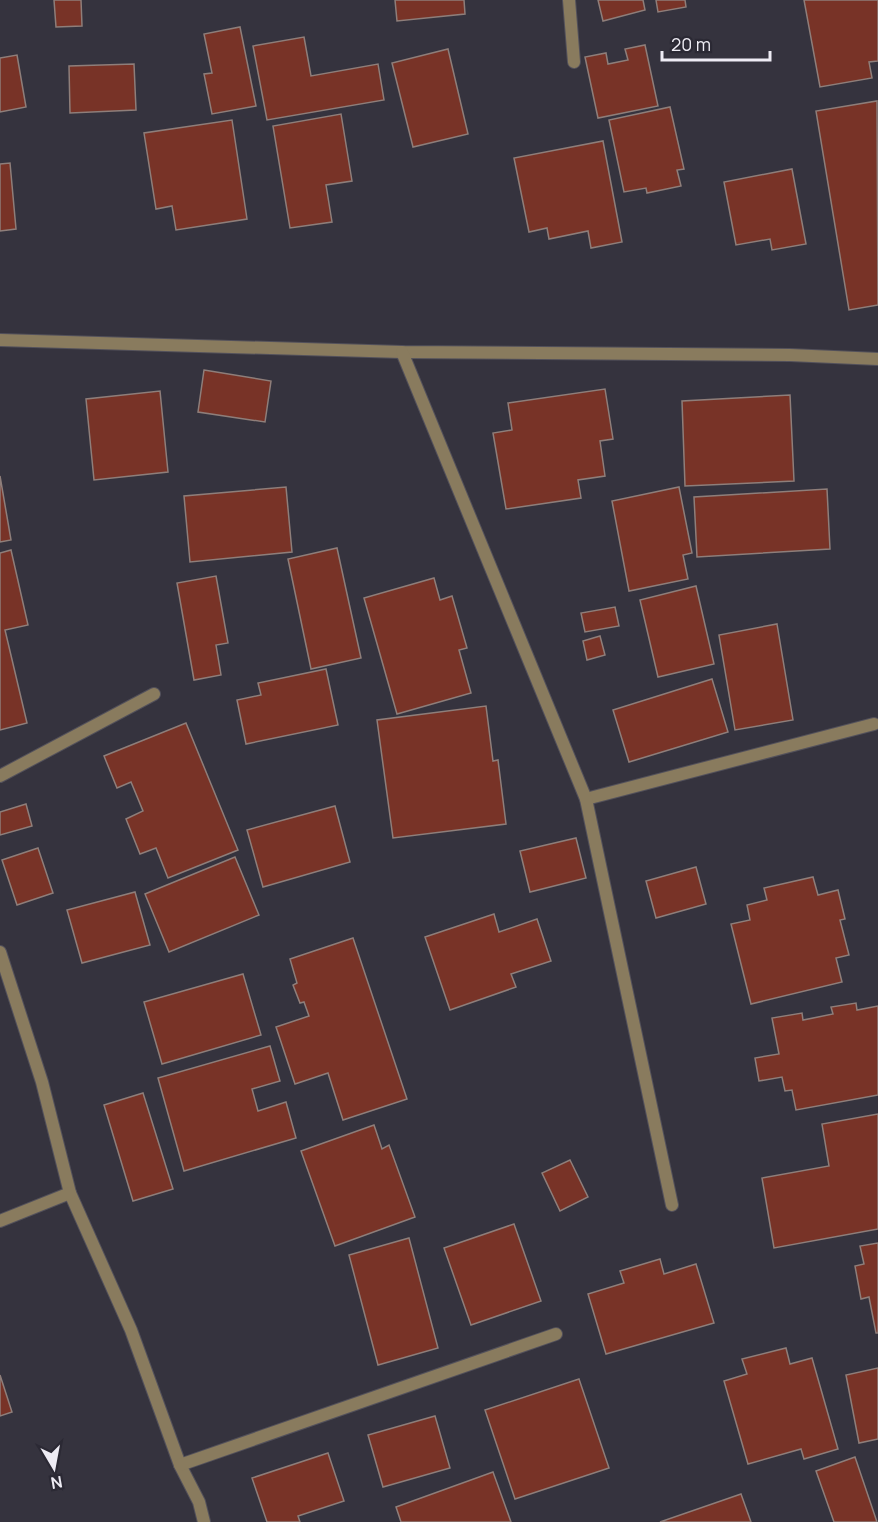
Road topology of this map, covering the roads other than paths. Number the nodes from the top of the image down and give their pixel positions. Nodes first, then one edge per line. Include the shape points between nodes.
1 (569, 0) edge
2 (574, 62) dead end
3 (0, 340) edge
4 (402, 352) junction
5 (878, 359) edge
6 (154, 694) dead end
7 (874, 723) dead end
8 (0, 776) edge
9 (586, 799) junction
10 (0, 952) edge
11 (70, 1193) junction
12 (672, 1205) dead end
13 (0, 1221) edge
14 (556, 1334) dead end
15 (180, 1464) junction
16 (204, 1522) edge

1 - 2 street
3 - 4 street
4 - 5 street
4 - 9 street
6 - 8 street
7 - 9 street
9 - 12 street
10 - 11 street via 42,1082
11 - 13 street
11 - 15 street via 131,1330
14 - 15 street
15 - 16 street via 199,1502

